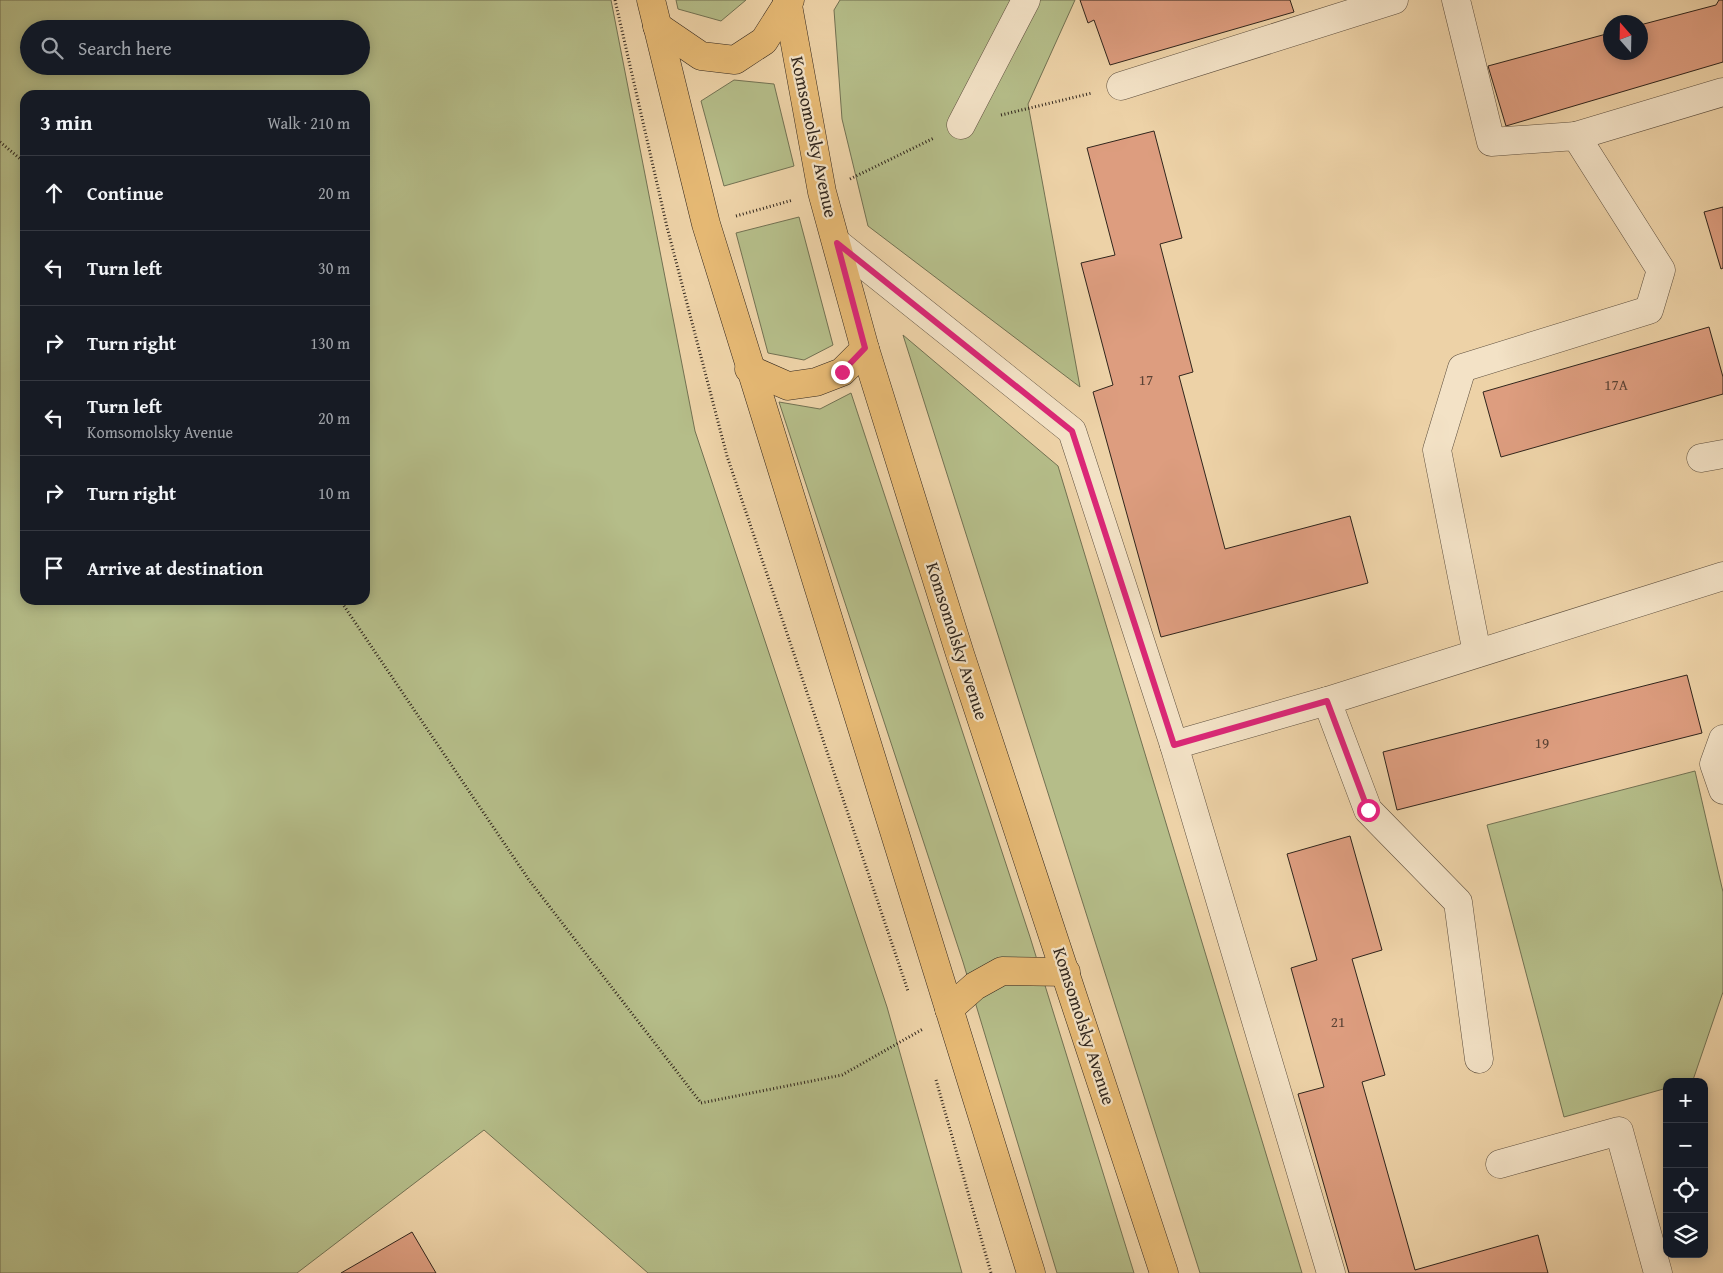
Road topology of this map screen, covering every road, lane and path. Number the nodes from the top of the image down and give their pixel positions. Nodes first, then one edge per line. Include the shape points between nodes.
1 (615, 0) edge
2 (651, 0) edge
3 (1026, 0) edge
4 (1394, 0) edge
5 (1456, 0) edge
6 (788, 2) edge
7 (657, 26) junction
8 (1121, 86) joint
9 (1723, 92) edge
10 (961, 125) junction
11 (1576, 136) junction
12 (0, 142) edge
13 (20, 159) edge
14 (822, 192) junction
15 (706, 224) junction
16 (667, 227) junction
17 (837, 243) junction
18 (865, 348) junction
19 (749, 369) junction
20 (1723, 576) edge
21 (343, 605) edge
22 (1477, 653) junction
23 (1327, 701) junction
24 (1723, 739) edge
25 (1174, 745) junction
26 (1723, 790) edge
27 (1066, 972) junction
28 (909, 992) dead end
29 (949, 1010) junction
30 (918, 1021) dead end
31 (922, 1030) junction
32 (924, 1040) dead end
33 (1479, 1059) dead end
34 (935, 1077) dead end
35 (1500, 1164) dead end
36 (991, 1273) edge
37 (1032, 1273) edge
38 (1164, 1273) edge
39 (1331, 1273) edge
40 (1658, 1273) edge

1 - 16 path
2 - 7 main road
3 - 10 street
4 - 8 street
5 - 11 street via 1491,142
6 - 7 main road via 764,41 736,60 700,56
6 - 14 main road, Komsomolsky Avenue
7 - 15 main road
8 - 10 path
9 - 11 street
10 - 14 path
11 - 22 street via 1661,270 1649,310 1462,368 1437,450
12 - 13 path
14 - 15 path
14 - 17 main road, Komsomolsky Avenue
15 - 16 path
15 - 19 main road
16 - 28 path via 728,456
17 - 18 main road, Komsomolsky Avenue
17 - 25 street via 1072,431
18 - 19 main road via 842,372 816,382 788,386
18 - 27 main road, Komsomolsky Avenue via 960,654
19 - 29 main road
20 - 22 street
21 - 31 path via 529,880 701,1104 842,1075
22 - 23 street
23 - 25 street
23 - 33 street via 1368,810 1458,902
24 - 26 street via 1714,764
25 - 39 street
27 - 29 main road via 1002,971 974,986
27 - 38 main road, Komsomolsky Avenue
29 - 31 path
29 - 37 main road
30 - 31 path
31 - 32 path
34 - 36 path
35 - 40 street via 1619,1131

